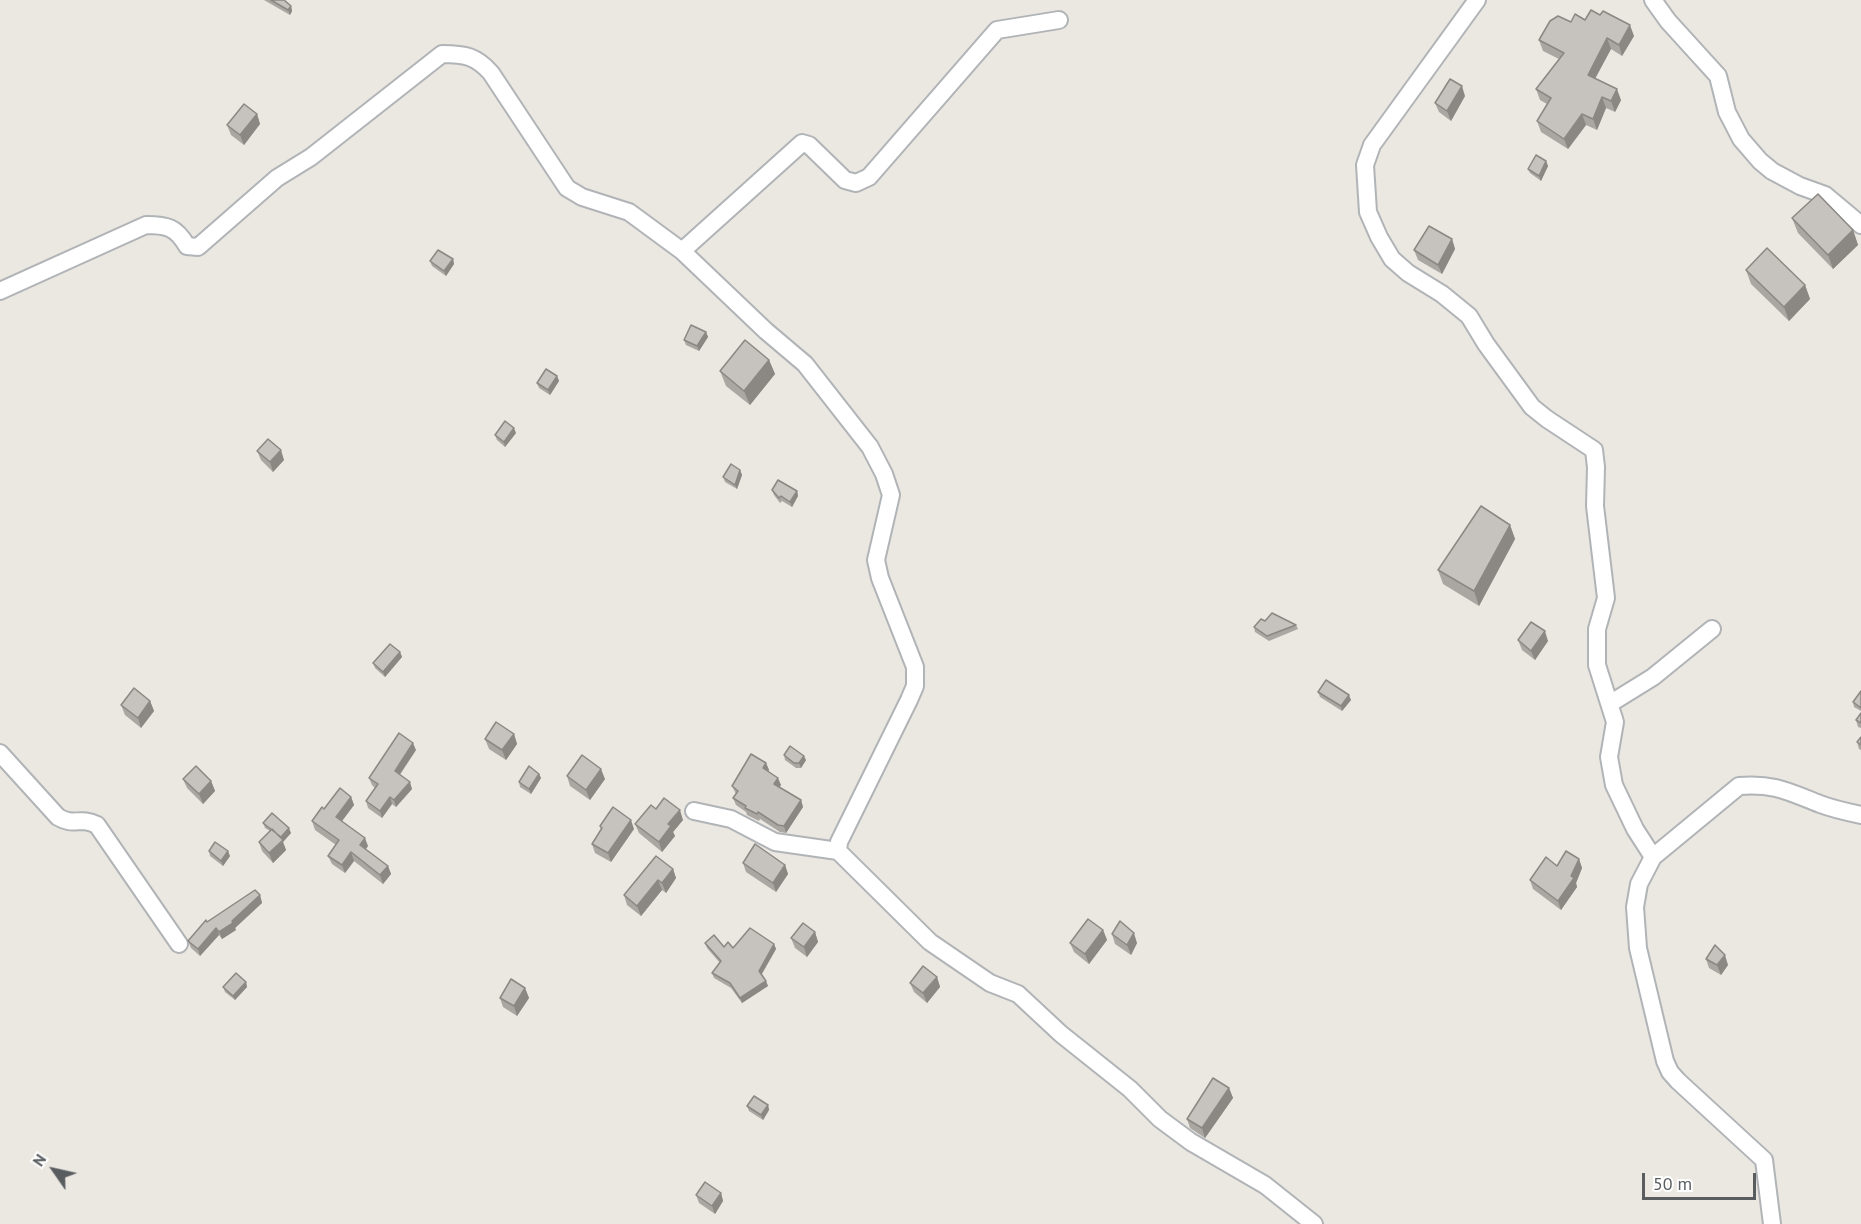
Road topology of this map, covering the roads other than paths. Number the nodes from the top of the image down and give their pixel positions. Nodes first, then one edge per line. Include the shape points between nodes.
1 (1477, 0) edge
2 (1653, 0) edge
3 (1059, 20) dead end
4 (1861, 225) edge
5 (682, 251) junction
6 (0, 291) edge
7 (1712, 629) dead end
8 (1611, 703) junction
9 (0, 753) edge
10 (694, 811) dead end
11 (1861, 815) edge
12 (838, 851) junction
13 (1653, 857) junction
14 (179, 944) dead end
15 (1314, 1224) edge
16 (1772, 1224) edge

1 - 8 street via 1372,145 1365,165 1368,212 1392,259 1469,316 1532,407 1594,450 1595,506 1606,598 1597,629 1597,665
2 - 4 street via 1718,76 1727,112 1741,139 1760,161 1800,186 1825,195
3 - 5 street via 998,30 869,177 856,183 845,180 809,145 802,143
5 - 6 street via 630,212 582,197 567,188 481,62 459,54 442,54 311,157 277,178 198,247 187,246 174,228 146,225
5 - 12 street via 805,364 870,447 891,495 876,560 915,667 915,686
7 - 8 street via 1653,677
8 - 13 street via 1615,722 1609,757 1614,785
9 - 14 street via 58,817 97,825
10 - 12 street via 731,819 775,842
11 - 13 street via 1795,792 1739,786
12 - 15 street via 930,942 990,983 1018,994 1160,1119 1264,1185
13 - 16 street via 1639,884 1635,907 1638,948 1665,1061 1678,1081 1764,1160

